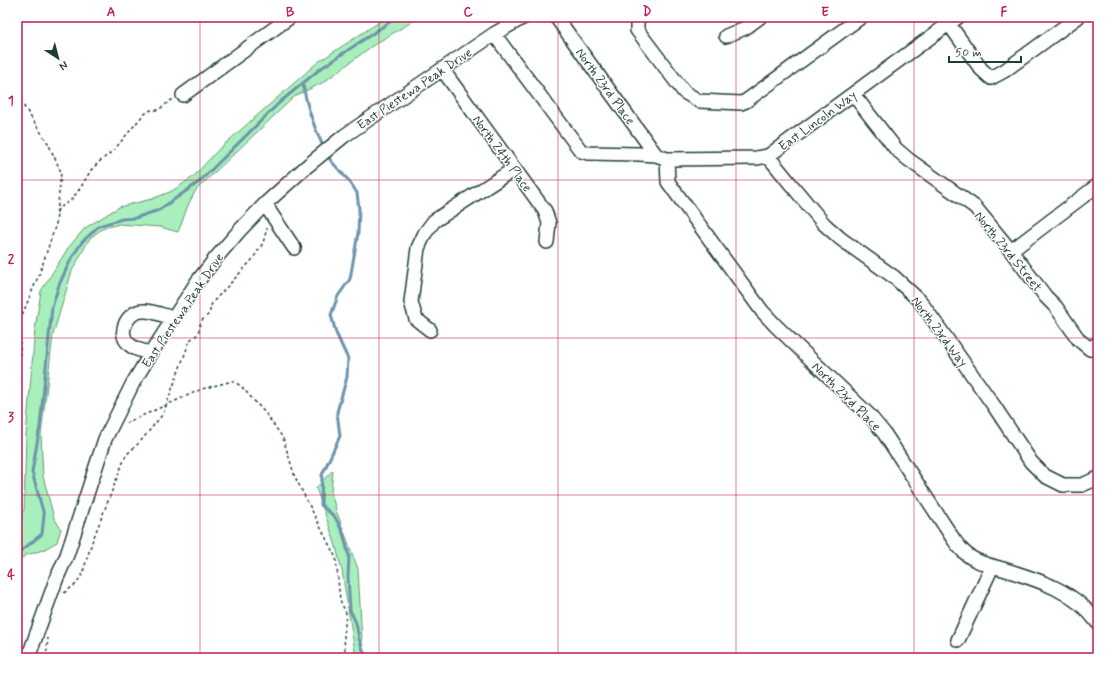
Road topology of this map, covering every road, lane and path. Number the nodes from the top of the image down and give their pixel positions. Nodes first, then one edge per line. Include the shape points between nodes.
1 (290, 17) edge
2 (524, 17) edge
3 (556, 17) edge
4 (640, 17) edge
5 (760, 17) edge
6 (861, 17) edge
7 (1078, 17) edge
8 (954, 20) edge
9 (494, 34) junction
10 (726, 36) dead end
11 (442, 69) junction
12 (853, 94) junction
13 (183, 95) joint
14 (17, 96) edge
15 (768, 156) junction
16 (662, 157) junction
17 (514, 169) junction
18 (1098, 185) edge
19 (269, 209) junction
20 (56, 211) junction
21 (547, 242) dead end
22 (294, 248) dead end
23 (1011, 252) junction
24 (173, 318) junction
25 (430, 330) dead end
26 (1094, 346) edge
27 (151, 354) junction
28 (17, 378) edge
29 (166, 405) junction
30 (109, 431) junction
31 (1098, 478) edge
32 (992, 567) junction
33 (60, 596) dead end
34 (1098, 623) edge
35 (958, 640) dead end
36 (28, 658) edge
37 (349, 658) edge

1 - 13 street
2 - 9 street, East Piestewa Peak Drive
3 - 16 street, North 23rd Place
4 - 6 street via 637,19 638,30 684,92 699,101 741,103
5 - 10 street via 745,28
7 - 8 street via 1004,71 990,78 981,69
8 - 12 street, East Lincoln Way
9 - 11 street, East Piestewa Peak Drive
9 - 16 street, East Lincoln Way via 581,151
11 - 17 street, North 24th Place
11 - 19 street, East Piestewa Peak Drive via 344,136 306,167
12 - 15 street, East Lincoln Way
12 - 23 street, North 23rd Street via 896,149 974,207
13 - 20 path via 144,115 114,150 91,170 72,199
14 - 20 path via 48,143 61,172
15 - 16 street, East Lincoln Way
15 - 31 street, North 23rd Way via 824,224 894,277 920,301 1031,462 1045,476 1063,485 1082,485
16 - 32 street, North 23rd Place via 668,182 762,311 869,415 884,433 964,552
17 - 21 street, North 24th Place via 545,211 549,223
17 - 25 street via 434,221 425,233 418,248 411,302 416,319
18 - 23 street
19 - 22 street
19 - 24 street, East Piestewa Peak Drive via 240,230 215,259
19 - 29 path via 263,243 252,260 212,303 209,314 201,321 198,334 190,340
20 - 28 path via 56,224 20,320
23 - 26 street, North 23rd Street via 1079,340
24 - 27 street, East Piestewa Peak Drive
24 - 27 street via 144,310 136,312 128,319 123,335 127,342 134,348
27 - 30 street, East Piestewa Peak Drive
29 - 30 path
29 - 33 path via 163,414 126,455 82,575 75,585
29 - 37 path via 202,389 233,381 241,386 266,414 283,438 295,477 336,558 340,600 346,613 345,653
30 - 36 street, East Piestewa Peak Drive via 67,555
32 - 34 street, North 23rd Place via 1065,592 1080,603
32 - 35 street

